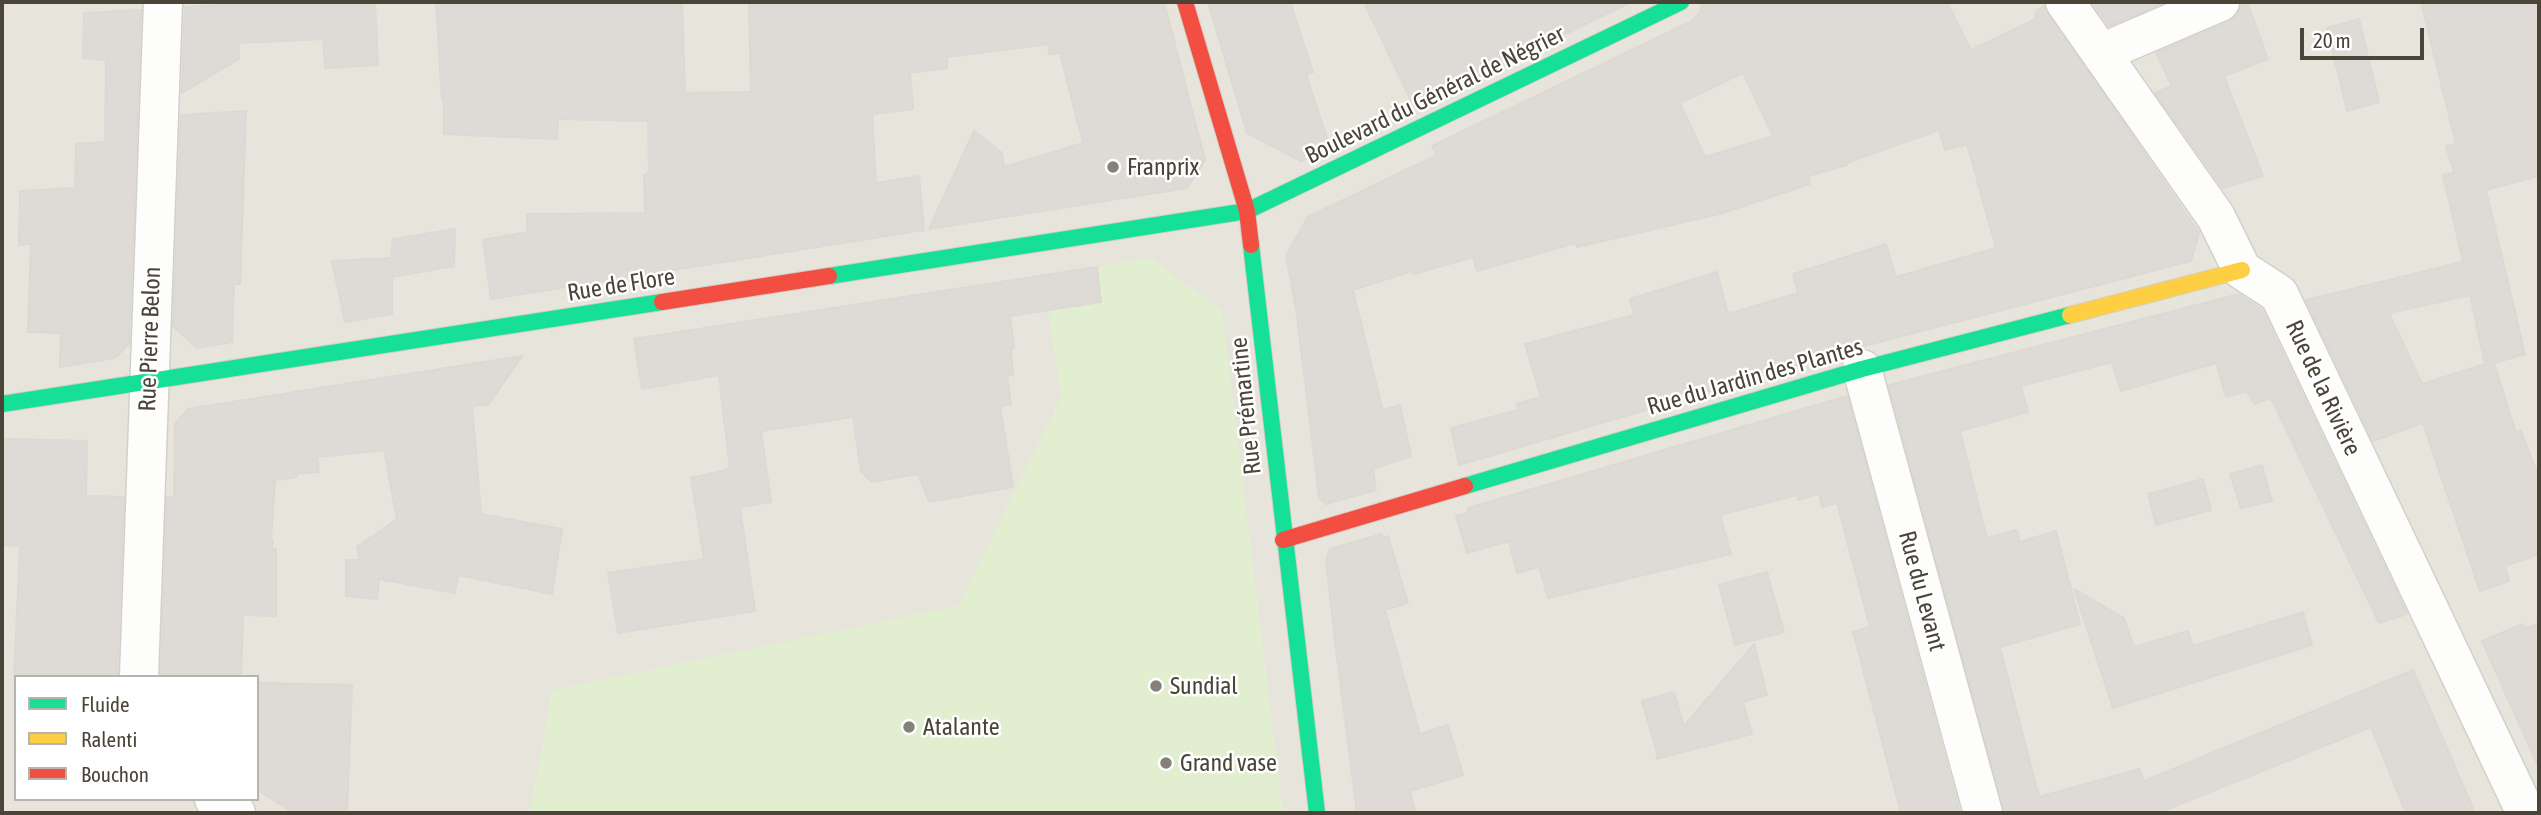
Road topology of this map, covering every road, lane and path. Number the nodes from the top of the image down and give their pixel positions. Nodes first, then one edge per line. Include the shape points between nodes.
1 (163, 2) edge
2 (1185, 2) edge
3 (1681, 2) edge
4 (2065, 2) edge
5 (2220, 2) edge
6 (2101, 53) junction
7 (1247, 211) junction
8 (2242, 270) junction
9 (1862, 369) junction
10 (148, 382) junction
11 (2, 404) edge
12 (1283, 540) junction
13 (139, 675) edge
14 (217, 801) edge
15 (236, 813) edge
16 (1317, 813) edge
17 (1983, 813) edge
18 (2526, 813) edge

1 - 10 street, Rue Pierre Belon
2 - 7 street, Rue Prémartine
3 - 7 street, Boulevard du Général de Négrier
4 - 6 street
5 - 6 street
6 - 8 street via 2216,217
7 - 10 street, Rue de Flore
7 - 12 street, Rue Prémartine
8 - 9 street, Rue du Jardin des Plantes
8 - 18 street, Rue de la Rivière via 2279,293
9 - 12 street, Rue du Jardin des Plantes
9 - 17 street, Rue du Levant
10 - 11 street, Rue de Flore
10 - 13 street, Rue Pierre Belon
12 - 16 street, Rue Prémartine
14 - 15 street

